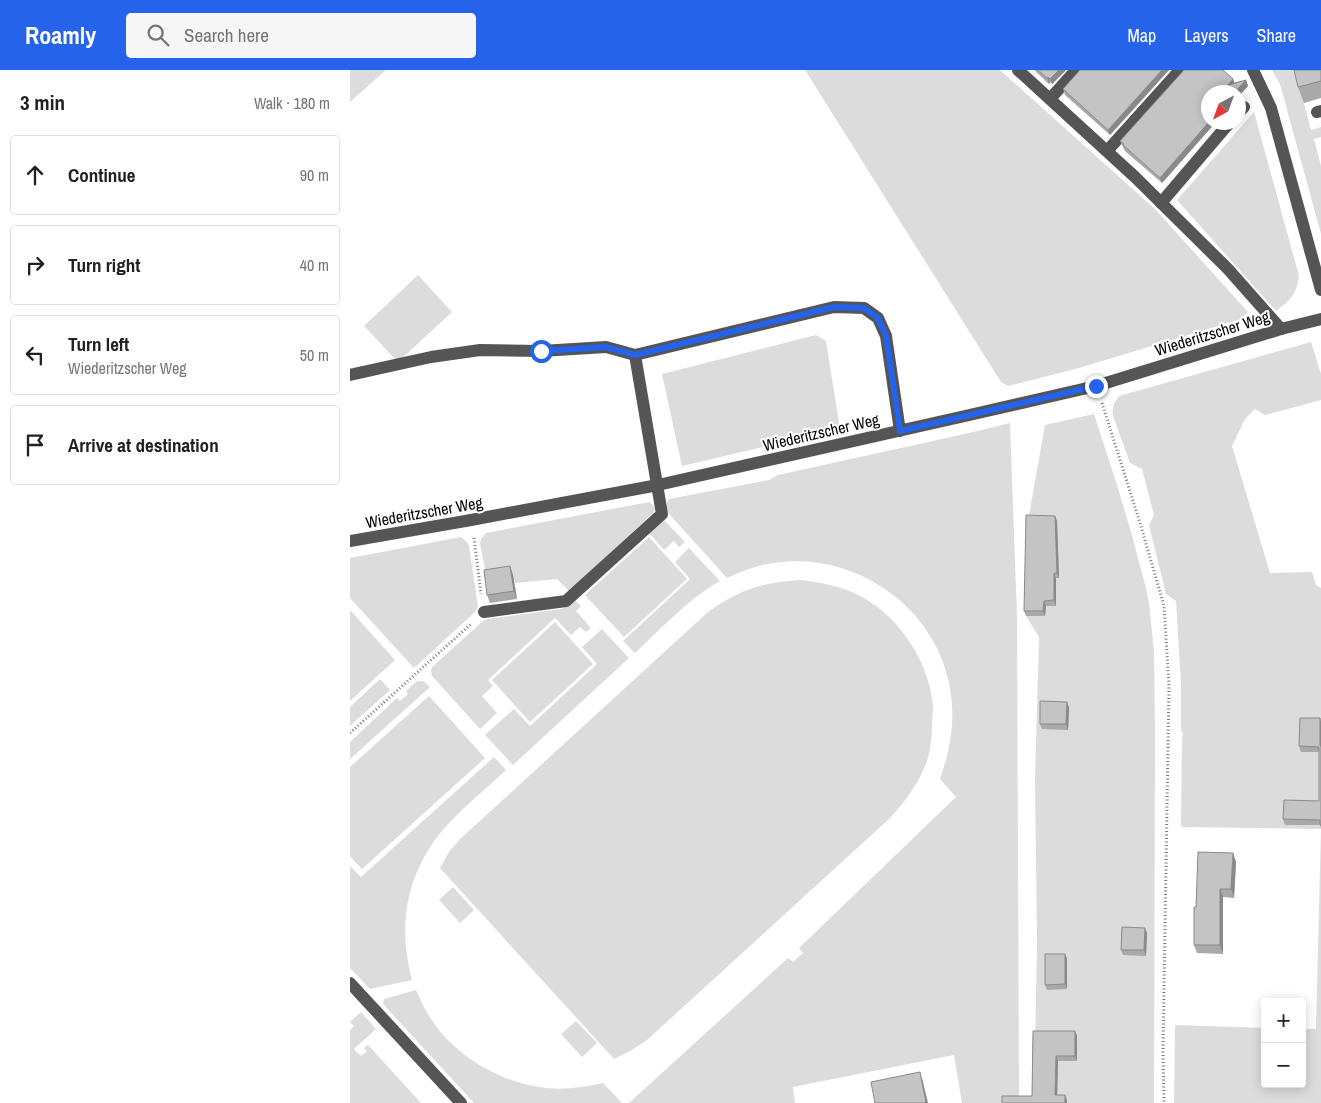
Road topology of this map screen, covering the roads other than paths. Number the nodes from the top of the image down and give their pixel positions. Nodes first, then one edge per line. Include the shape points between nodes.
1 (1018, 70) edge
2 (1076, 70) edge
3 (1180, 70) edge
4 (1253, 70) edge
5 (1050, 99) junction
6 (1223, 130) edge
7 (1107, 152) junction
8 (1161, 203) junction
9 (1321, 290) edge
10 (1321, 319) edge
11 (1281, 329) junction
12 (635, 355) junction
13 (350, 375) edge
14 (900, 431) junction
15 (658, 485) junction
16 (350, 541) edge
17 (484, 612) road end
18 (350, 984) edge
19 (461, 1103) edge

1 - 5 street
2 - 5 street
3 - 7 street
4 - 9 street via 1271,108
5 - 7 street
6 - 8 street
7 - 8 street
8 - 11 street via 1228,269
10 - 11 street, Wiederitzscher Weg
11 - 14 street, Wiederitzscher Weg via 1096,386
12 - 13 street via 606,347 480,350
12 - 14 street via 834,307 864,308 878,318 886,336
12 - 15 street
14 - 15 street, Wiederitzscher Weg
15 - 16 street, Wiederitzscher Weg
15 - 17 street via 662,514 566,601
18 - 19 street

